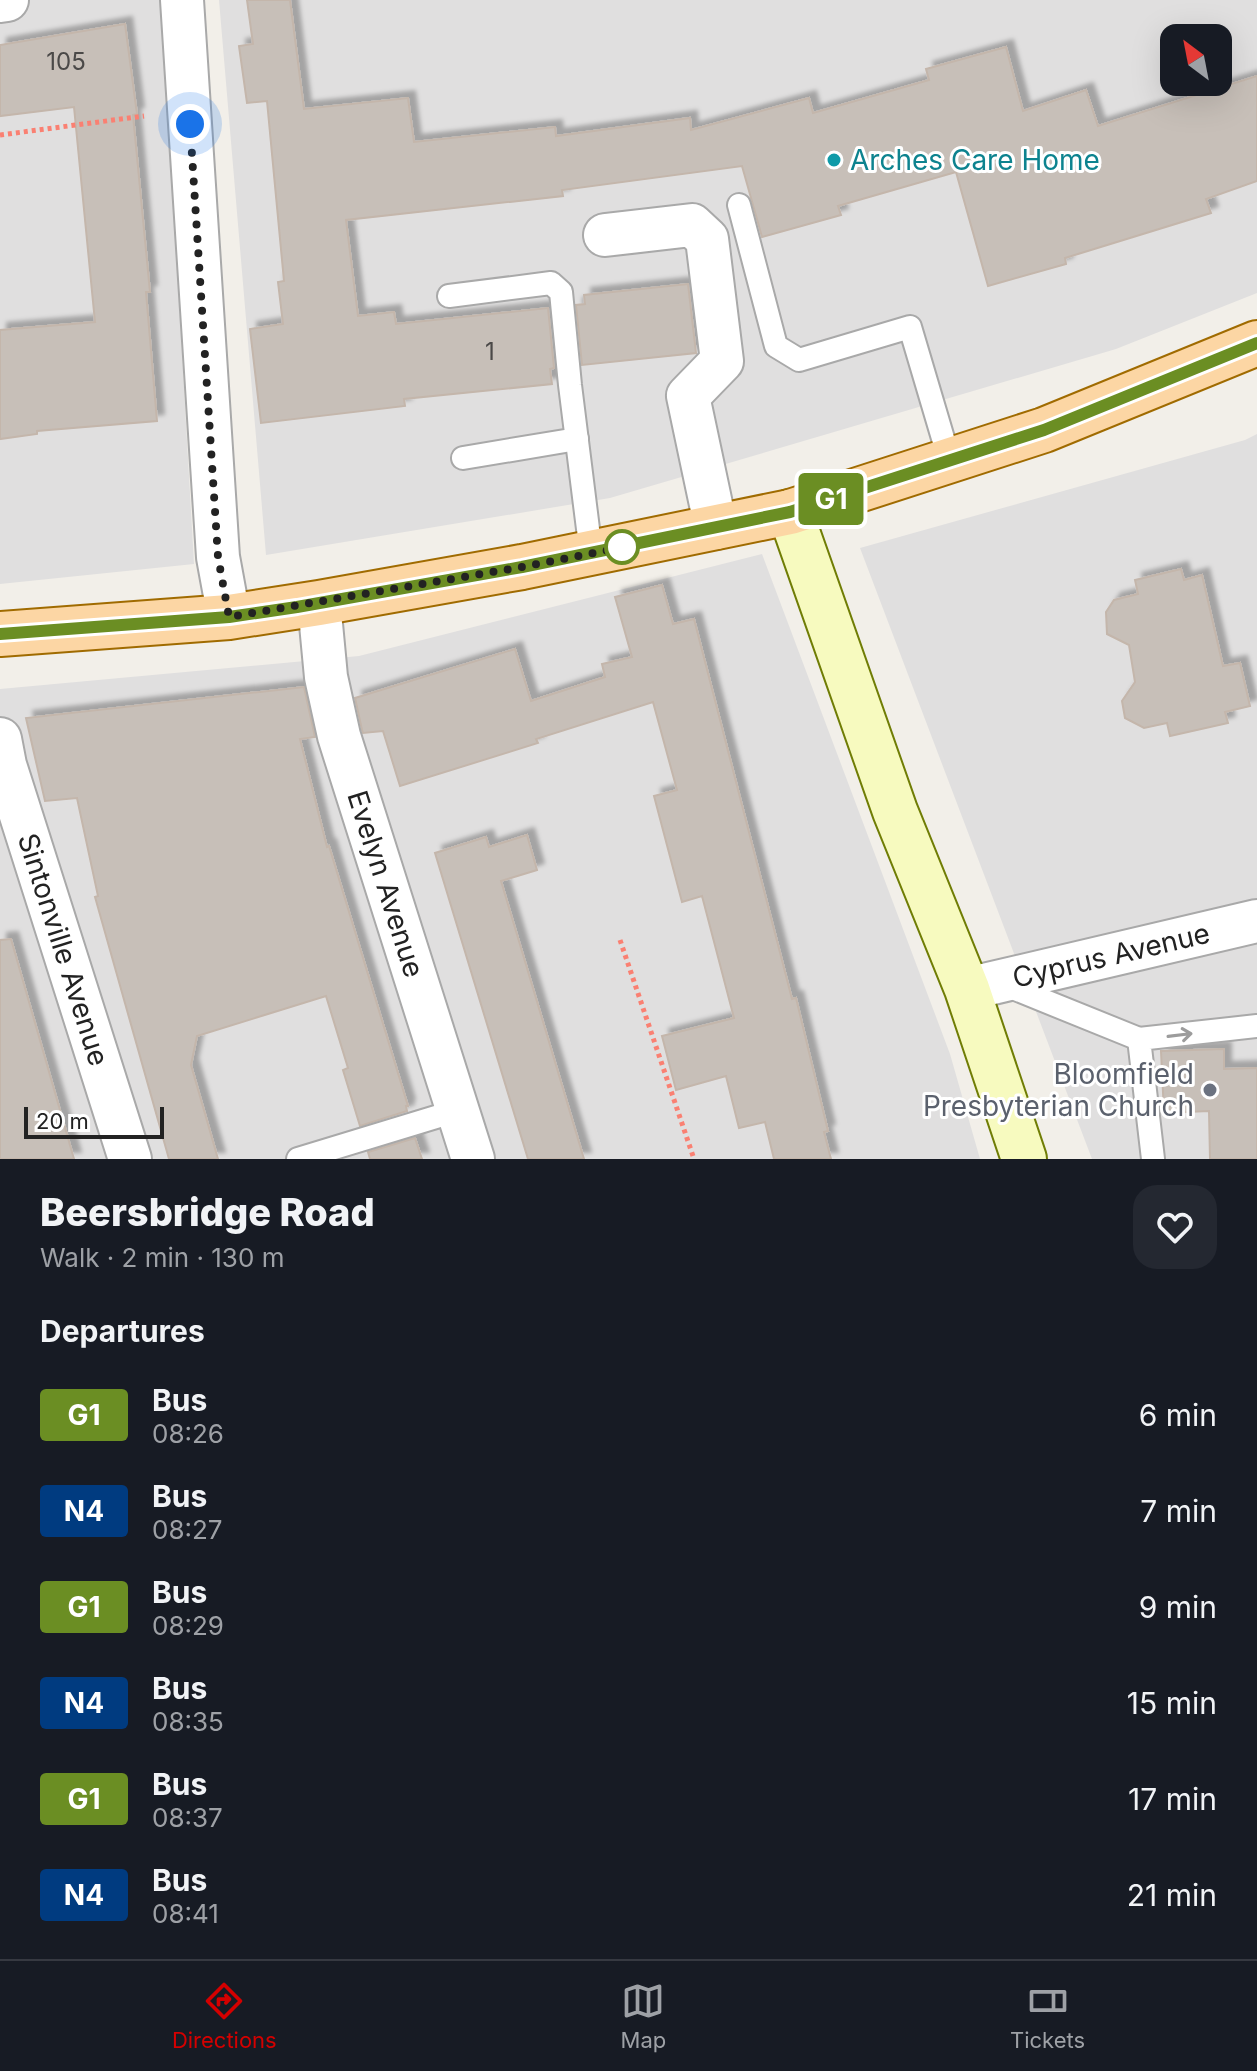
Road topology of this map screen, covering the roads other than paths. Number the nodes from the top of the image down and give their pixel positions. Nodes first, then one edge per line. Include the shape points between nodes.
1 (7, 0) edge
2 (182, 0) edge
3 (0, 1) edge
4 (739, 205) dead end
5 (605, 235) dead end
6 (449, 296) dead end
7 (1257, 343) edge
8 (577, 439) junction
9 (463, 458) dead end
10 (950, 462) junction
11 (790, 512) junction
12 (716, 528) junction
13 (591, 553) junction
14 (319, 603) junction
15 (229, 617) junction
16 (0, 634) edge
17 (0, 739) edge
18 (1257, 921) edge
19 (981, 985) junction
20 (1257, 1026) edge
21 (1139, 1039) junction
22 (459, 1110) junction
23 (130, 1159) edge
24 (298, 1159) edge
25 (473, 1159) edge
26 (1024, 1159) edge
27 (1153, 1159) edge

1 - 3 street
2 - 15 street via 218,557
4 - 10 lane via 776,346 799,360 910,327
5 - 12 street via 692,225 707,239 722,361 688,396
6 - 8 lane via 551,283 561,292
7 - 10 main road via 1044,430
8 - 9 lane
8 - 13 lane
10 - 11 main road
11 - 12 main road
11 - 19 main road via 895,811
12 - 13 main road
13 - 14 main road
14 - 15 main road
14 - 22 street, Evelyn Avenue via 326,677 339,736
15 - 16 main road
17 - 23 street, Sintonville Avenue
18 - 19 street, Cyprus Avenue
19 - 21 lane
19 - 26 main road
21 -> 20 lane
21 - 27 lane
22 - 24 lane
22 - 25 street, Evelyn Avenue

